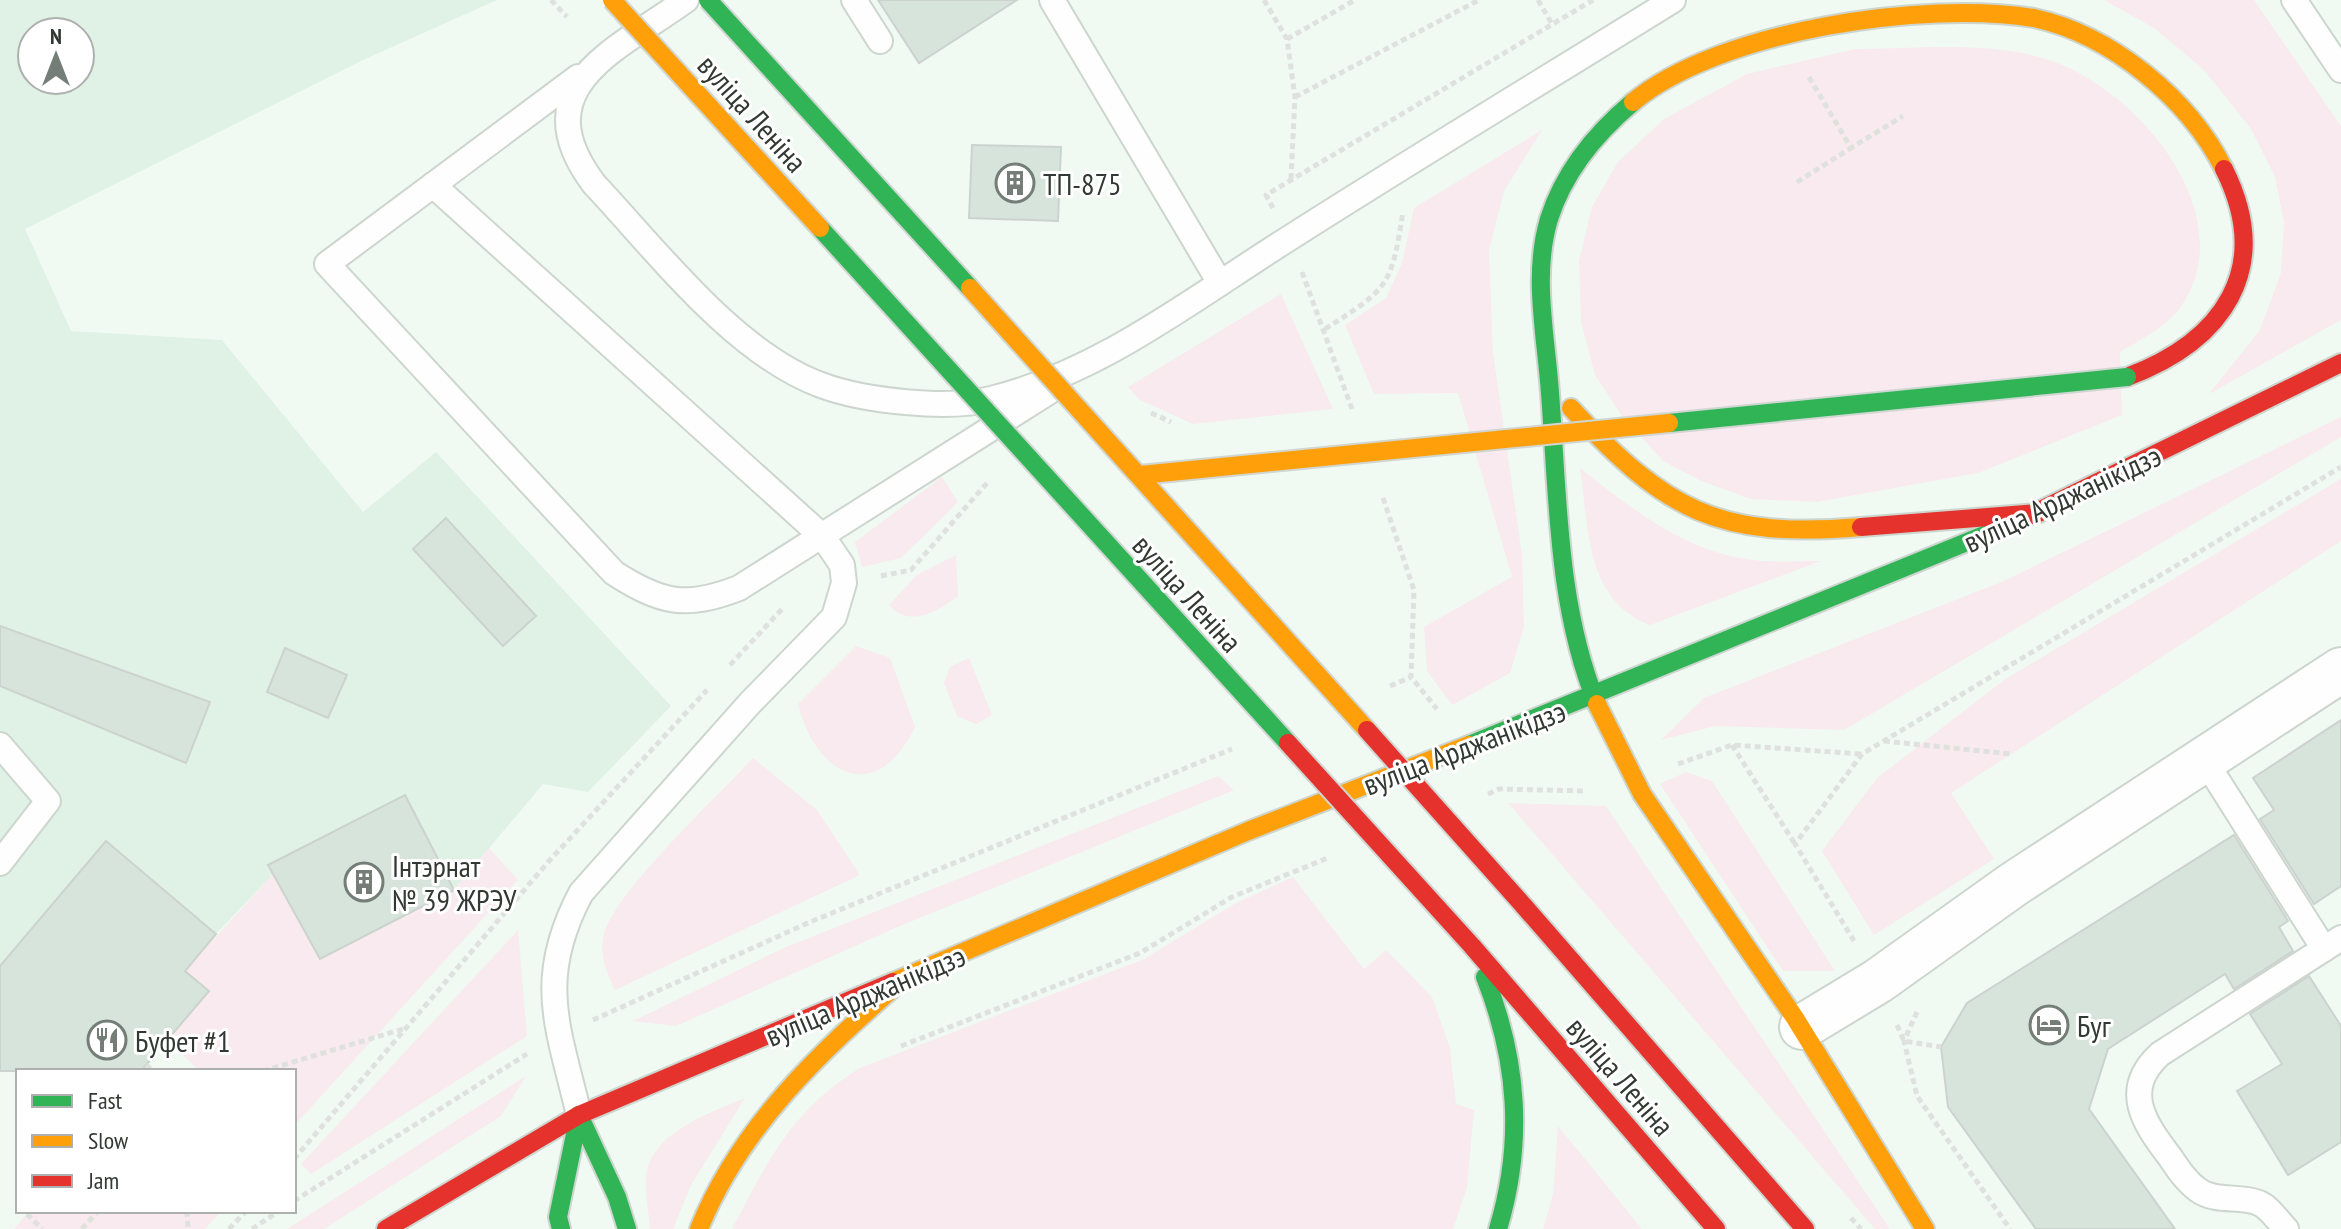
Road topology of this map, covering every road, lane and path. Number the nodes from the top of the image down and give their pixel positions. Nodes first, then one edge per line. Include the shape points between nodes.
1 (612, 0) edge
2 (686, 0) edge
3 (708, 0) edge
4 (854, 0) edge
5 (1052, 0) edge
6 (1264, 0) edge
7 (1355, 0) edge
8 (1479, 0) edge
9 (1538, 0) edge
10 (1593, 0) edge
11 (1673, 0) edge
12 (2294, 0) edge
13 (1552, 24) junction
14 (1287, 39) junction
15 (880, 41) dead end
16 (1802, 66) dead end
17 (2341, 70) edge
18 (584, 74) junction
19 (1295, 97) junction
20 (1903, 116) dead end
21 (1851, 148) junction
22 (1291, 179) junction
23 (1797, 182) dead end
24 (433, 185) junction
25 (1288, 239) junction
26 (1220, 283) junction
27 (1108, 354) junction
28 (1548, 363) junction
29 (2341, 363) edge
30 (1355, 416) dead end
31 (2341, 467) edge
32 (1140, 475) junction
33 (1380, 489) dead end
34 (2039, 513) junction
35 (823, 537) junction
36 (2341, 670) edge
37 (1382, 689) dead end
38 (1594, 696) junction
39 (1883, 741) junction
40 (0, 745) edge
41 (1732, 745) dead end
42 (1236, 747) dead end
43 (2011, 754) dead end
44 (2204, 759) junction
45 (1499, 789) dead end
46 (1485, 795) dead end
47 (1795, 844) junction
48 (1343, 851) dead end
49 (0, 863) edge
50 (2333, 944) edge
51 (1472, 946) junction
52 (902, 980) junction
53 (1878, 981) junction
54 (1921, 1001) dead end
55 (1802, 1027) junction
56 (406, 1028) dead end
57 (560, 1035) junction
58 (898, 1047) dead end
59 (146, 1065) dead end
60 (151, 1069) edge
61 (270, 1069) edge
62 (579, 1115) junction
63 (296, 1199) edge
64 (96, 1213) edge
65 (244, 1213) edge
66 (276, 1213) edge
67 (27, 1214) dead end
68 (42, 1229) edge
69 (82, 1229) edge
70 (229, 1229) edge
71 (252, 1229) edge
72 (386, 1229) edge
73 (561, 1229) edge
74 (627, 1229) edge
75 (699, 1229) edge
76 (1498, 1229) edge
77 (1716, 1229) edge
78 (1805, 1229) edge
79 (1925, 1229) edge
80 (2010, 1229) edge
81 (2286, 1229) edge

1 - 51 main road, вуліца Леніна, bridge
2 - 18 lane
3 - 32 main road, вуліца Леніна, bridge
4 - 15 lane
5 - 26 lane
6 - 14 path
7 - 14 path
8 - 19 path
9 - 13 path
10 - 13 path
11 - 25 lane
12 - 17 lane
13 - 22 path
14 - 19 path
16 - 21 path
18 - 24 lane
18 - 27 lane via 572,92 567,115 577,162 730,329 773,361 821,385 878,400 931,402 989,400
19 - 22 path
20 - 21 path
21 - 23 path
22 - 25 path via 1266,195
24 - 35 lane
24 - 35 lane via 327,264 614,573 644,592 677,602 709,600 739,588
25 - 26 lane
25 - 30 path
26 - 27 lane
27 - 35 lane
28 - 32 main road, bridge via 1543,245 1561,189 1587,149 1627,105 1675,73 1779,32 1855,15 1935,8 2003,11 2073,28 2134,65 2182,108 2232,174 2241,208 2245,247 2237,287 2219,317 2193,344 2127,377
28 - 34 main road via 1576,417 1620,461 1668,498 1735,525 1815,531
28 - 38 main road via 1565,574
29 - 34 main road, вуліца Арджанікідзэ
31 - 39 path
32 - 78 main road, вуліца Леніна, bridge
33 - 37 path via 1414,590 1411,677
34 - 38 main road, вуліца Арджанікідзэ
35 - 57 lane via 842,565 844,583 834,617 581,893 554,965
36 - 44 street
38 - 52 main road, вуліца Арджанікідзэ via 1248,831
38 - 55 main road via 1634,780
39 - 43 path
39 - 47 path via 1862,754
40 - 49 lane via 48,801
41 - 47 path
42 - 57 path via 810,922
44 - 50 lane
44 - 53 street
45 - 46 path
47 - 53 path
48 - 58 path via 1232,897 1140,953
50 - 81 lane via 2160,1054 2140,1085 2146,1126 2186,1179 2215,1197 2262,1204
51 - 76 main road via 1504,1020 1516,1088 1514,1152
51 - 77 main road, вуліца Леніна
52 - 62 main road, вуліца Арджанікідзэ
52 - 75 main road via 823,1051 770,1110 729,1166
53 - 55 street
54 - 80 path via 1904,1041 1917,1096
55 - 79 main road
56 - 61 path
57 - 62 lane
57 - 63 path
59 - 60 path
62 - 72 main road, вуліца Арджанікідзэ
62 - 73 main road via 558,1217
62 - 74 main road
64 - 69 path
65 - 70 path
66 - 71 path
67 - 68 path

